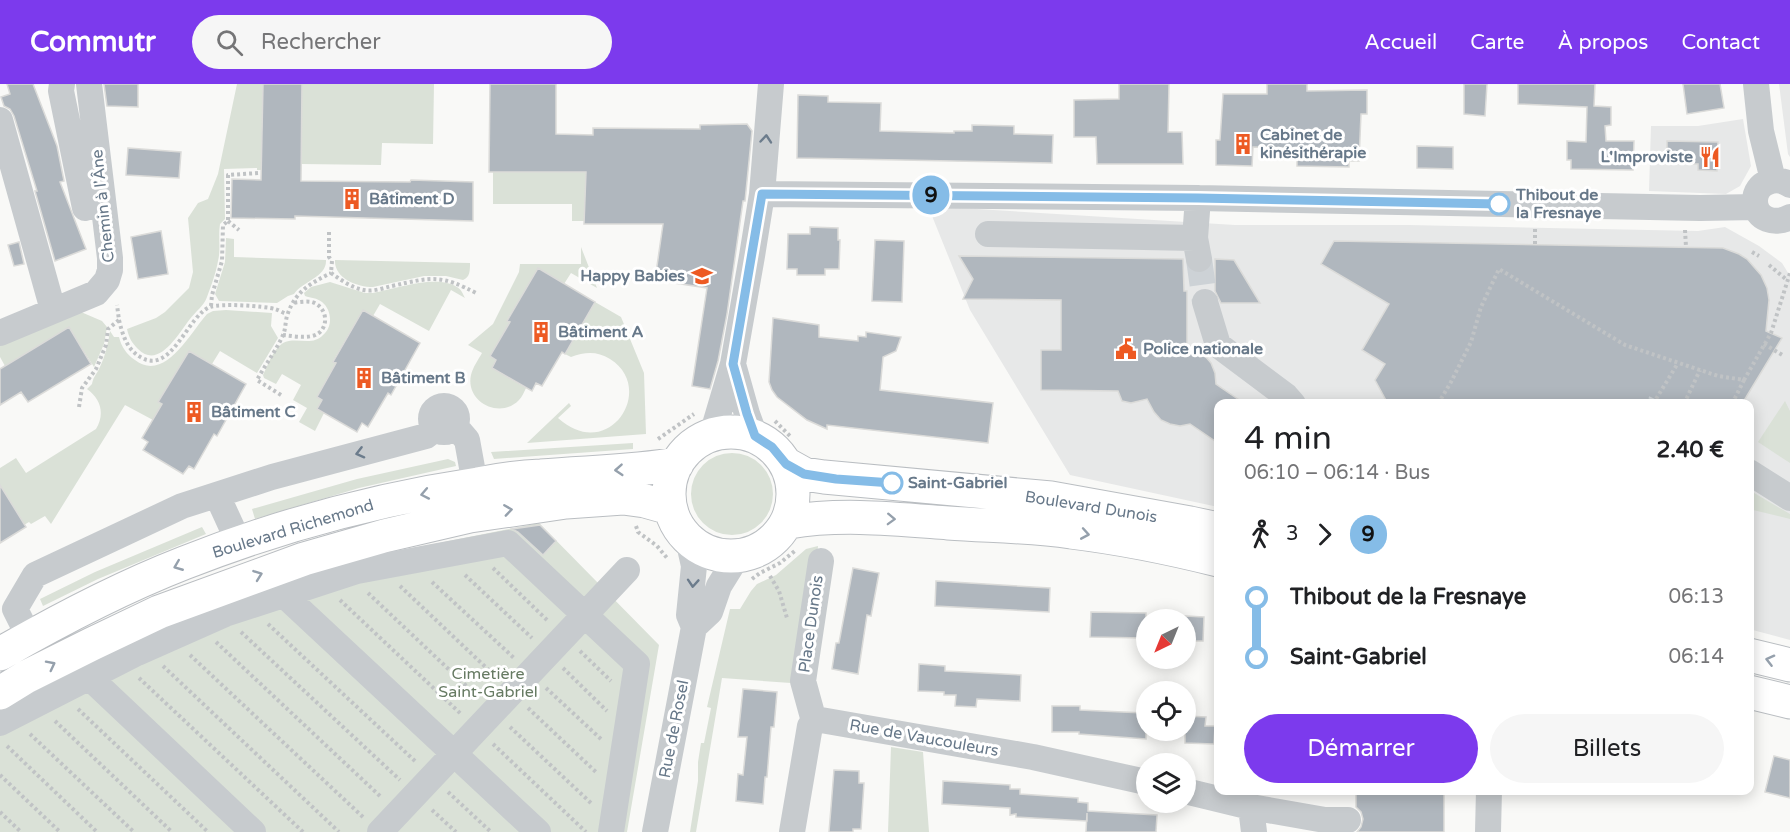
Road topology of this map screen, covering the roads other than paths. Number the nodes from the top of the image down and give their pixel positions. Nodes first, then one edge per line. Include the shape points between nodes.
1 (62, 84) edge
2 (89, 84) edge
3 (771, 84) edge
4 (1756, 84) edge
5 (93, 116) junction
6 (0, 120) edge
7 (67, 120) junction
8 (1781, 183) edge
9 (762, 194) junction
10 (1198, 198) junction
11 (1756, 207) junction
12 (84, 208) dead end
13 (1790, 218) edge
14 (988, 234) dead end
15 (1205, 302) tunnel mouth
16 (53, 310) junction
17 (0, 333) edge
18 (733, 364) junction
19 (1289, 399) edge
20 (707, 422) junction
21 (762, 426) junction
22 (665, 453) junction
23 (792, 453) junction
24 (1754, 463) edge
25 (1754, 475) edge
26 (1790, 483) edge
27 (476, 484) junction
28 (217, 495) junction
29 (1790, 498) edge
30 (670, 508) junction
31 (1214, 529) edge
32 (794, 535) junction
33 (239, 543) junction
34 (679, 551) junction
35 (1214, 559) edge
36 (820, 561) dead end
37 (627, 570) dead end
38 (742, 570) junction
39 (283, 594) junction
40 (669, 612) dead end
41 (584, 615) junction
42 (694, 627) junction
43 (29, 637) junction
44 (0, 654) edge
45 (1754, 656) edge
46 (1790, 665) edge
47 (89, 678) junction
48 (0, 693) edge
49 (1754, 693) edge
50 (1790, 702) edge
51 (814, 721) junction
52 (3, 734) edge
53 (454, 753) junction
54 (1136, 780) edge
55 (1196, 794) edge
56 (1489, 795) edge
57 (1251, 807) junction
58 (1348, 820) dead end
59 (375, 828) edge
60 (253, 832) edge
61 (538, 832) edge
62 (611, 832) edge
63 (655, 832) edge
64 (792, 832) edge
65 (1254, 832) edge
66 (1488, 832) edge

1 - 7 street
2 - 5 street, Chemin à l'Âne
9 -> 3 street
4 - 8 street via 1761,131
5 - 7 street
5 - 16 street, Chemin à l'Âne via 110,270 96,293
6 - 16 street
7 - 12 street
8 - 11 street via 1766,182 1760,187
9 - 10 street
9 - 18 street
10 - 11 street
10 - 14 street via 1197,248
11 - 13 street via 1767,220
15 - 19 street via 1218,345
16 - 17 street, Chemin à l'Âne
18 - 20 street
18 - 21 street via 747,414
20 - 21 main road via 735,432
20 - 22 main road via 697,442
21 - 23 main road via 772,447
22 -> 27 main road, Boulevard Richemond via 654,468
22 - 30 main road
23 - 31 main road, Boulevard Dunois via 804,474 1051,498
23 - 32 main road
24 - 26 street
25 - 29 street
27 -> 28 street via 467,440 445,427 426,436
27 -> 33 main road, Boulevard Richemond via 349,510
28 - 33 street
28 - 43 street via 182,506 35,575 15,609
30 - 34 main road via 678,526
48 -> 30 main road, Boulevard Richemond via 159,612 304,559 384,536 470,516 566,502 623,498
32 -> 35 main road, Boulevard Dunois via 807,519 906,519 1070,532
32 - 38 main road via 776,537 749,554
33 -> 43 main road, Boulevard Richemond via 143,580
34 - 38 main road via 704,550
34 -> 42 street, Rue de Rosel via 693,566 689,615
36 - 51 street, Place Dunois via 802,681
37 - 41 street
38 - 42 street, Rue de Rosel via 719,586 710,612
39 - 41 street via 357,571 508,543
39 - 47 street via 225,614
39 - 53 street
40 - 42 street
41 - 53 street
41 - 62 street via 637,664
42 - 63 street, Rue de Rosel
43 - 44 main road, Boulevard Richemond
46 -> 45 main road
47 - 52 street via 60,692
47 - 60 street
49 - 50 main road
51 - 54 street, Rue de Vaucouleurs via 1033,757
51 - 64 street
53 - 59 street via 415,795
53 - 61 street
55 - 57 street
56 - 66 street
57 - 58 street via 1325,820
57 - 65 street

